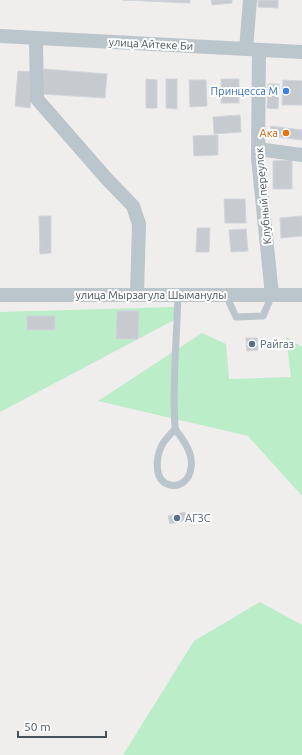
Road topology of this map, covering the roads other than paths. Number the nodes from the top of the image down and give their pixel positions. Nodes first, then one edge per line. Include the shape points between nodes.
1 (250, 0) edge
2 (0, 36) edge
3 (36, 38) junction
4 (253, 50) junction
5 (302, 52) edge
6 (258, 149) junction
7 (302, 155) edge
8 (137, 294) junction
9 (178, 294) junction
10 (0, 295) edge
11 (226, 295) junction
12 (272, 295) junction
13 (302, 295) edge
14 (175, 429) junction

1 - 4 street, Клубный переулок
2 - 3 street, улица Айтеке Би
3 - 4 street, улица Айтеке Би
3 - 8 street via 37,99 133,206 139,224
4 - 5 street, улица Айтеке Би
4 - 6 street, Клубный переулок
6 - 7 street
6 - 12 street, Клубный переулок
8 - 9 street, улица Мырзагула Шыманулы
8 - 10 street, улица Мырзагула Шыманулы
9 - 11 street, улица Мырзагула Шыманулы
9 - 14 lane via 174,376
11 - 12 street, улица Мырзагула Шыманулы
11 - 12 lane via 236,317 263,316
12 - 13 street, улица Мырзагула Шыманулы
14 - 14 lane via 190,453 191,468 186,480 175,486 162,481 157,468 162,445

